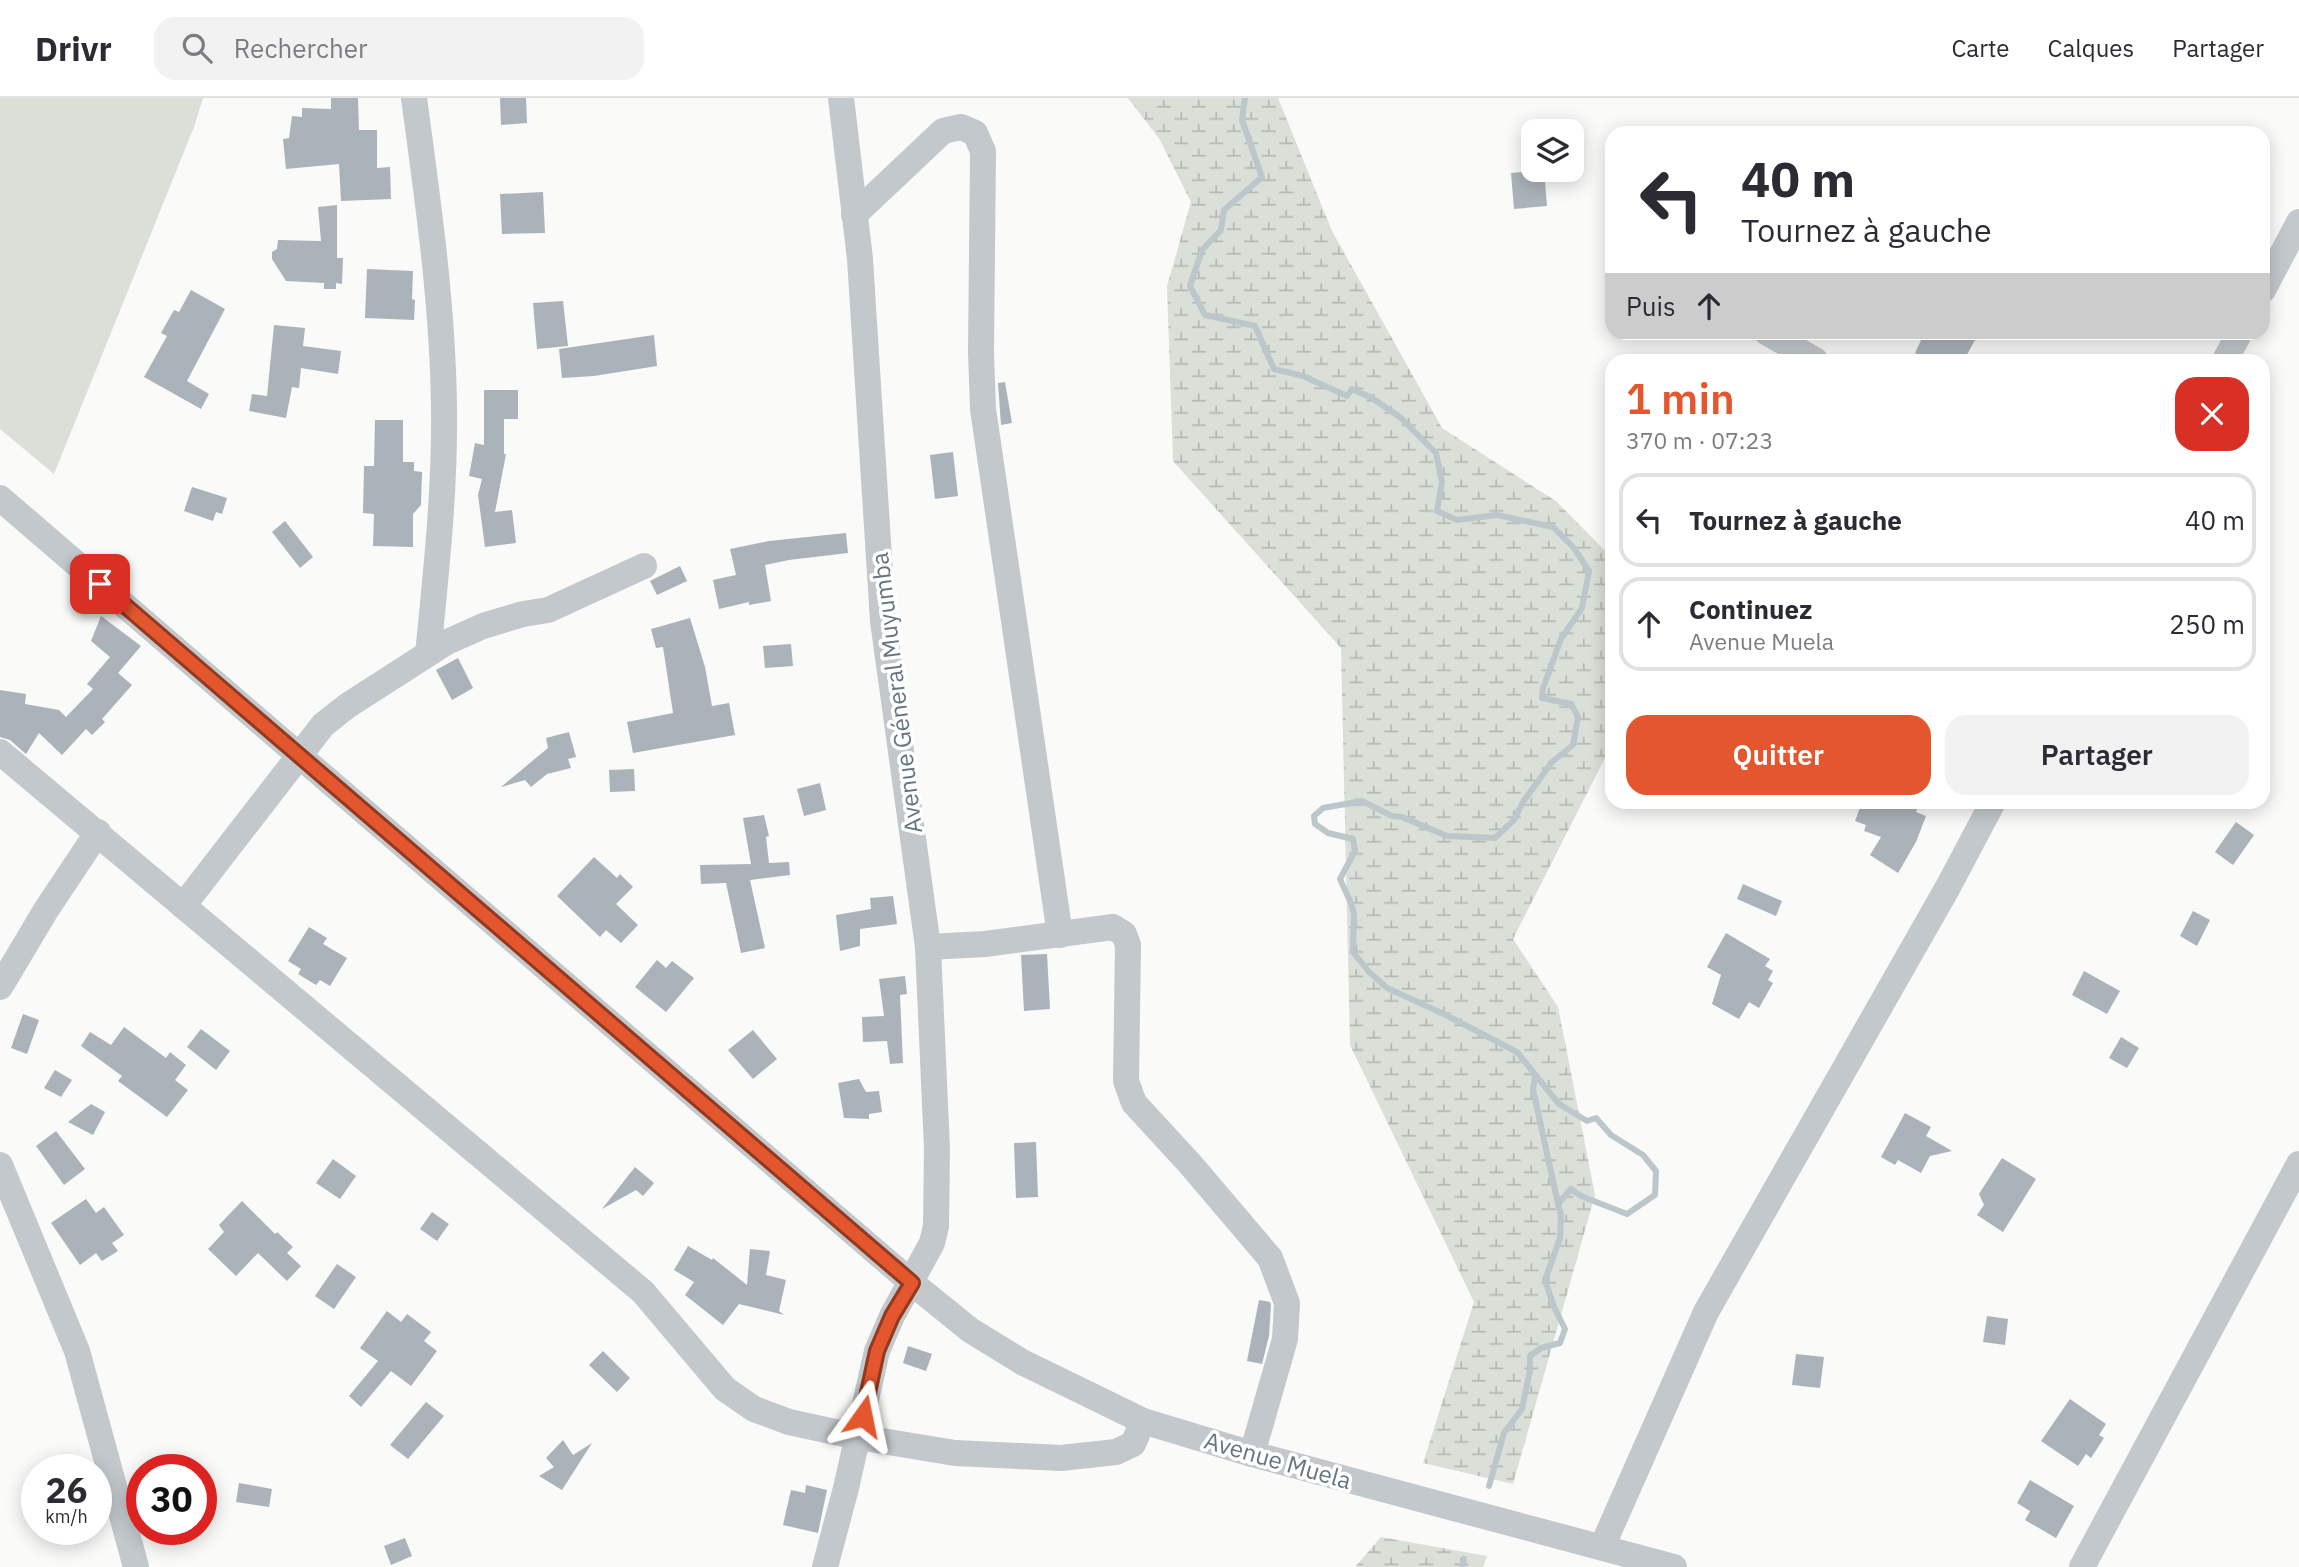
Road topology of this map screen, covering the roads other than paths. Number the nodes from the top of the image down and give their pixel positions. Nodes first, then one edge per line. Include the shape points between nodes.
1 (414, 98) edge
2 (841, 98) edge
3 (854, 215) junction
4 (2299, 222) edge
5 (2270, 277) edge
6 (1780, 340) edge
7 (1804, 354) edge
8 (0, 498) edge
9 (644, 566) dead end
10 (428, 654) junction
11 (0, 752) edge
12 (299, 755) junction
13 (1989, 809) edge
14 (98, 832) junction
15 (183, 906) junction
16 (1060, 936) junction
17 (928, 947) junction
18 (0, 986) edge
19 (2299, 1164) edge
20 (0, 1165) edge
21 (912, 1283) junction
22 (1143, 1421) junction
23 (858, 1437) junction
24 (1252, 1454) junction
25 (1602, 1547) junction
26 (136, 1567) edge
27 (825, 1567) edge
28 (1674, 1567) edge
29 (2082, 1567) edge

1 - 10 street via 437,265 444,410 441,529
2 - 3 street, Avenue Géneral Muyumba
3 - 16 street via 943,131 961,127 975,133 983,151 983,409
3 - 17 street, Avenue Géneral Muyumba via 883,621
4 - 5 street
6 - 7 street
8 - 12 street
9 - 10 street via 548,610 483,626
10 - 12 street via 331,719
11 - 14 street
12 - 15 street
12 - 21 street, Avenue Muela
13 - 25 street via 1706,1312
14 - 15 street
14 - 18 street
15 - 23 street via 643,1292 725,1389 754,1409 789,1422
16 - 17 street
16 - 24 street via 1112,928 1124,934 1128,945 1125,1082 1134,1103 1270,1258 1287,1303 1285,1339
17 - 21 street, Avenue Géneral Muyumba via 936,1226
19 - 29 street
20 - 26 street via 76,1351
21 - 22 street, Avenue Muela via 970,1330 1022,1362
21 - 23 street, Avenue Géneral Muyumba via 877,1351
22 - 23 street via 1133,1444 1116,1452 1061,1458 955,1453
22 - 24 street, Avenue Muela
23 - 27 street, Avenue Géneral Muyumba
24 - 25 street, Avenue Muela
25 - 28 street, Avenue Muela

